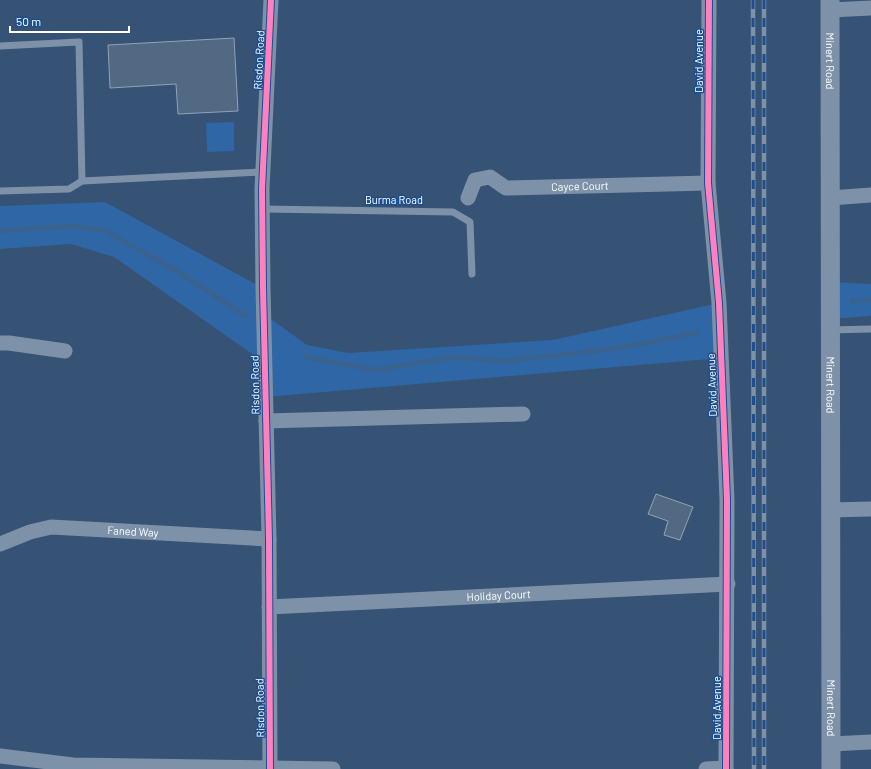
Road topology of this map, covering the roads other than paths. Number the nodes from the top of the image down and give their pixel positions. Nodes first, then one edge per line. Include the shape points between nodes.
1 (271, 0) edge
2 (709, 0) edge
3 (830, 5) edge
4 (871, 8) edge
5 (0, 46) edge
6 (263, 172) junction
7 (82, 181) junction
8 (708, 183) junction
9 (0, 191) edge
10 (871, 195) edge
11 (468, 198) dead end
12 (830, 198) junction
13 (263, 209) junction
14 (472, 274) dead end
15 (871, 329) edge
16 (830, 330) junction
17 (0, 343) edge
18 (65, 351) dead end
19 (523, 414) dead end
20 (266, 421) junction
21 (871, 508) edge
22 (830, 510) junction
23 (269, 539) junction
24 (0, 544) edge
25 (728, 584) junction
26 (269, 607) junction
27 (871, 742) edge
28 (831, 744) junction
29 (0, 756) edge
30 (726, 768) edge
31 (270, 769) edge
32 (333, 769) edge
33 (706, 769) edge
34 (831, 769) edge

1 - 6 street, Risdon Road
2 - 8 street, David Avenue
3 - 4 street
3 - 12 street, Minert Road
5 - 7 lane via 79,42
6 - 7 lane
6 - 13 street, Risdon Road
7 - 9 lane via 69,189
8 - 11 street, Cayce Court via 506,188 490,177 475,180
8 - 25 street, David Avenue via 719,303
10 - 12 street
12 - 16 street, Minert Road
13 - 14 lane, Burma Road via 453,212 470,222
13 - 20 street, Risdon Road via 262,288
15 - 16 lane
16 - 22 street, Minert Road
17 - 18 street
19 - 20 street
20 - 23 street, Risdon Road
21 - 22 street
22 - 28 street, Minert Road
23 - 24 street, Faned Way via 51,527
23 - 26 street, Risdon Road
25 - 26 street, Holiday Court
25 - 30 street, David Avenue
26 - 31 street, Risdon Road
27 - 28 street
28 - 34 street, Minert Road
29 - 31 street via 73,765
30 - 33 street
31 - 32 street

